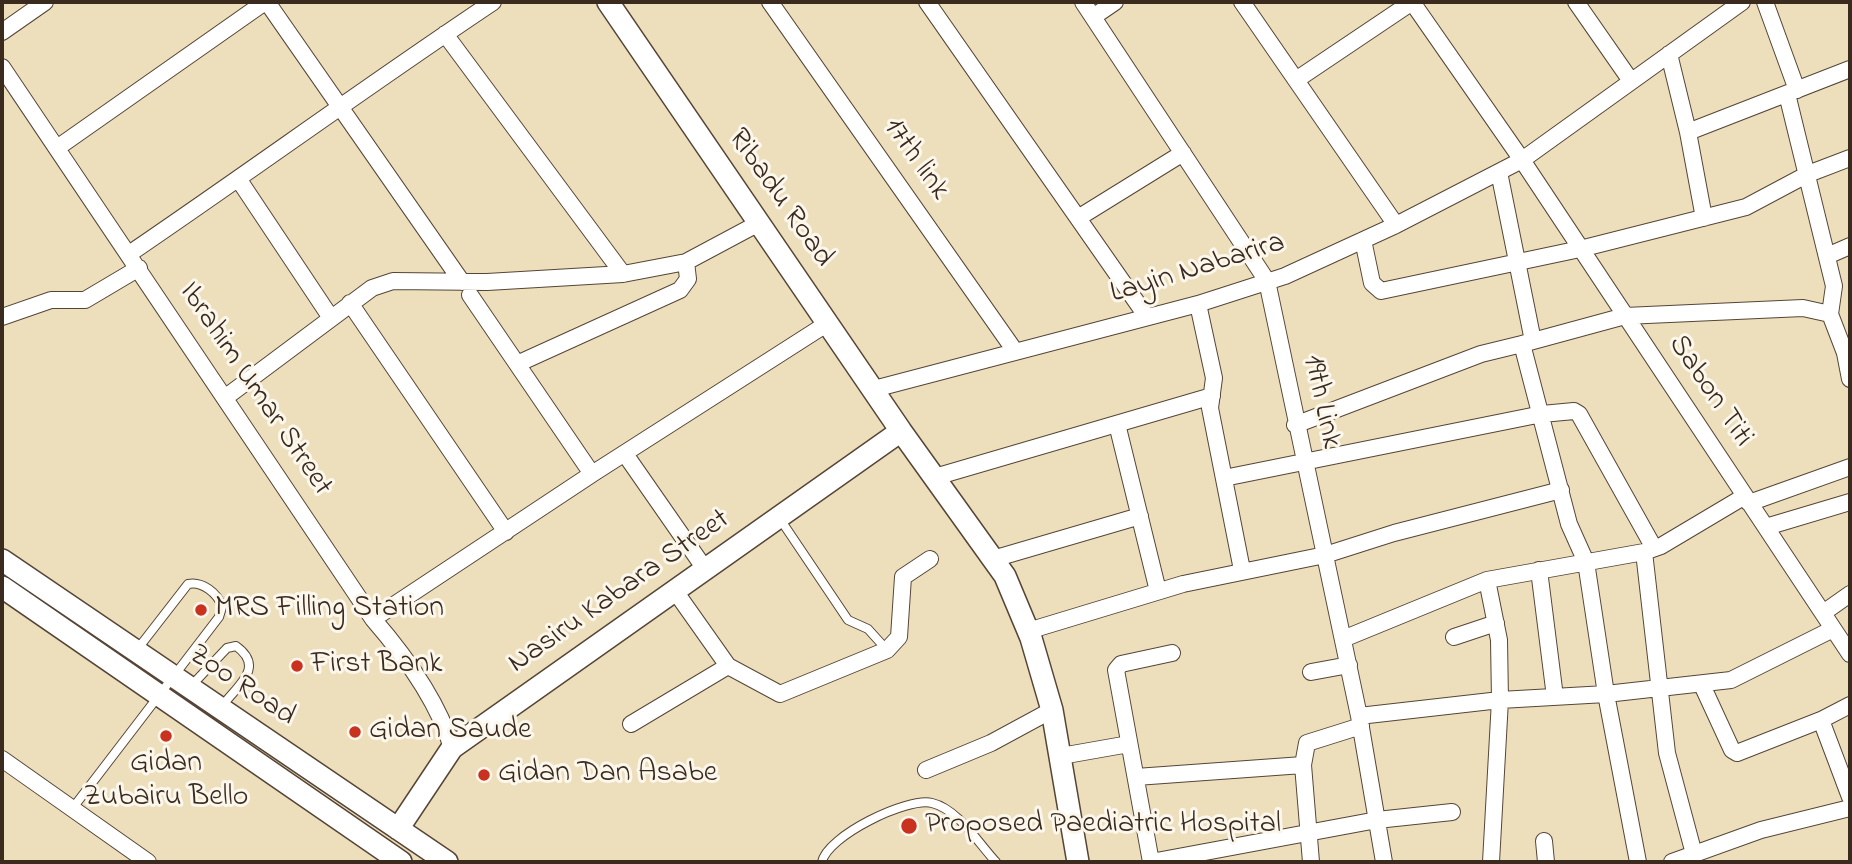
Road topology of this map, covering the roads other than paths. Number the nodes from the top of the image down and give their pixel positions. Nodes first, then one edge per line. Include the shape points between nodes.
1 (45, 2) edge
2 (266, 2) edge
3 (493, 2) edge
4 (608, 2) edge
5 (770, 2) edge
6 (927, 2) edge
7 (1083, 2) edge
8 (1115, 2) edge
9 (1242, 2) edge
10 (1412, 2) edge
11 (1576, 2) edge
12 (1742, 2) edge
13 (1765, 2) edge
14 (1093, 17) junction
15 (2, 32) edge
16 (445, 34) junction
17 (1669, 54) junction
18 (2, 66) edge
19 (1850, 69) edge
20 (1296, 80) junction
21 (1631, 82) junction
22 (1792, 92) junction
23 (339, 105) junction
24 (1688, 132) junction
25 (57, 148) junction
26 (1184, 153) junction
27 (1850, 158) edge
28 (1522, 160) junction
29 (1499, 172) junction
30 (1808, 174) junction
31 (239, 180) junction
32 (1078, 218) junction
33 (1704, 218) junction
34 (759, 223) junction
35 (1396, 225) junction
36 (1363, 240) junction
37 (1850, 246) edge
38 (1580, 249) junction
39 (129, 254) junction
40 (1827, 256) junction
41 (686, 262) junction
42 (1518, 262) junction
43 (139, 268) junction
44 (623, 274) junction
45 (1267, 281) junction
46 (466, 289) junction
47 (349, 303) junction
48 (1198, 304) junction
49 (1830, 314) junction
50 (1625, 316) junction
51 (2, 317) edge
52 (1147, 317) junction
53 (331, 318) junction
54 (828, 323) junction
55 (1528, 342) junction
56 (1015, 351) junction
57 (1848, 353) edge
58 (517, 363) junction
59 (1850, 379) edge
60 (874, 389) junction
61 (1212, 396) junction
62 (226, 397) junction
63 (1542, 414) junction
64 (1117, 424) junction
65 (1296, 425) junction
66 (901, 431) junction
67 (625, 454) junction
68 (1304, 464) junction
69 (1850, 467) edge
70 (592, 474) junction
71 (935, 477) junction
72 (1224, 478) junction
73 (1561, 490) junction
74 (1747, 499) junction
75 (1850, 502) edge
76 (1140, 516) junction
77 (779, 517) junction
78 (1766, 527) junction
79 (506, 531) junction
80 (1649, 550) junction
81 (1325, 555) junction
82 (930, 559) dead end
83 (993, 559) junction
84 (2, 560) edge
85 (1586, 562) junction
86 (705, 569) junction
87 (1242, 570) junction
88 (1539, 570) junction
89 (1487, 580) junction
90 (2, 587) edge
91 (675, 591) junction
92 (1158, 591) junction
93 (1850, 594) edge
94 (1823, 614) junction
95 (373, 619) junction
96 (1496, 622) junction
97 (1833, 629) junction
98 (1028, 631) junction
99 (1454, 637) dead end
100 (1343, 639) junction
101 (887, 650) junction
102 (136, 652) junction
103 (1172, 653) dead end
104 (1850, 654) edge
105 (1349, 665) junction
106 (728, 666) junction
107 (1311, 672) dead end
108 (181, 682) junction
109 (1702, 685) junction
110 (1658, 689) junction
111 (1606, 694) junction
112 (156, 695) junction
113 (1555, 697) junction
114 (1500, 700) junction
115 (1850, 705) edge
116 (220, 709) junction
117 (1052, 710) junction
118 (1821, 720) junction
119 (1360, 721) junction
120 (631, 724) dead end
121 (1129, 744) junction
122 (452, 748) junction
123 (1061, 756) junction
124 (2, 759) edge
125 (1303, 765) junction
126 (926, 770) dead end
127 (1136, 777) junction
128 (1850, 797) edge
129 (1850, 808) edge
130 (72, 809) junction
131 (1451, 812) dead end
132 (1377, 820) junction
133 (398, 829) junction
134 (1308, 832) junction
135 (1544, 842) dead end
136 (1694, 854) junction
137 (148, 862) edge
138 (401, 862) edge
139 (447, 862) edge
140 (822, 862) edge
141 (996, 862) edge
142 (1078, 862) edge
143 (1151, 862) edge
144 (1311, 862) edge
145 (1384, 862) edge
146 (1491, 862) edge
147 (1546, 862) edge
148 (1638, 862) edge
149 (1672, 862) edge

1 - 15 street
2 - 23 street
2 - 25 street
3 - 16 street
4 - 34 street, Ribadu Road
5 - 56 street, 17th link
6 - 32 street
7 - 14 street, 19th Link
8 - 14 street
9 - 20 street
10 - 20 street
10 - 28 street, Sabon Titi
11 - 21 street
12 - 17 street, Layin Nabarira
13 - 22 street
14 - 26 street, 19th Link
16 - 23 street
16 - 44 street
17 - 21 street, Layin Nabarira
17 - 24 street
18 - 25 street, Ibrahim Umar Street
19 - 22 street
20 - 35 street
21 - 28 street, Layin Nabarira
22 - 24 street
22 - 30 street
23 - 31 street
23 - 46 street
24 - 33 street
25 - 39 street, Ibrahim Umar Street
26 - 32 street
26 - 45 street, 19th Link
27 - 30 street
28 - 29 street, Layin Nabarira
28 - 38 street, Sabon Titi
29 - 35 street, Layin Nabarira
29 - 42 street
30 - 33 street via 1746,207
30 - 40 street
31 - 39 street
31 - 53 street
32 - 52 street
33 - 38 street
34 - 41 street
34 - 54 street, Ribadu Road
35 - 36 street, Layin Nabarira
36 - 42 street via 1378,291
36 - 45 street, Layin Nabarira
37 - 40 street
38 - 42 street
38 - 50 street, Sabon Titi
39 - 43 street, Ibrahim Umar Street
40 - 49 street via 1833,286
41 - 44 street
41 - 58 street via 688,279 680,290
42 - 55 street
43 - 51 street via 85,300 51,300
43 - 62 street, Ibrahim Umar Street
44 - 46 street
45 - 48 street, Layin Nabarira
45 - 65 street, 19th Link
46 - 47 street via 393,281
46 - 58 street
47 - 53 street
47 - 79 street
48 - 52 street, Layin Nabarira
48 - 61 street via 1214,378
49 - 50 street via 1803,308
49 - 57 street
50 - 55 street
50 - 74 street, Sabon Titi
52 - 56 street, Layin Nabarira
53 - 62 street
54 - 60 street, Ribadu Road
54 - 67 street
55 - 63 street
55 - 65 street via 1481,354
56 - 60 street, Layin Nabarira
57 - 59 street
58 - 70 street
60 - 66 street, Ribadu Road
61 - 64 street
61 - 72 street via 1210,408
62 - 95 street, Ibrahim Umar Street
63 - 68 street
63 - 73 street
63 - 80 street via 1579,414
64 - 71 street
64 - 76 street
65 - 68 street, 19th Link
66 - 71 street, Ribadu Road
66 - 77 street, Nasiru Kabara Street
67 - 70 street
67 - 86 street
68 - 72 street
68 - 81 street, 19th Link
69 - 74 street
70 - 79 street
71 - 83 street, Ribadu Road
72 - 87 street
73 - 81 street
73 - 85 street via 1569,524
74 - 78 street, Sabon Titi
74 - 80 street
75 - 78 street
76 - 83 street
76 - 92 street
77 - 86 street, Nasiru Kabara Street
77 - 101 lane via 848,620 868,629
78 - 94 street, Sabon Titi
79 - 95 street
80 - 85 street
80 - 110 street
81 - 87 street
81 - 100 street, 19th Link
82 - 101 street via 903,577 899,637
83 - 98 street, Ribadu Road
84 - 102 street, Zoo Road
85 - 88 street
85 - 111 street
86 - 91 street, Nasiru Kabara Street
87 - 92 street
88 - 89 street
88 - 113 street
89 - 96 street
89 - 100 street
90 - 112 street, Zoo Road
91 - 106 street
91 - 122 street, Nasiru Kabara Street
92 - 98 street
93 - 94 street
94 - 97 street, Sabon Titi
95 - 122 street, Ibrahim Umar Street via 400,650 445,724
96 - 99 street
96 - 114 street
97 - 104 street, Sabon Titi
97 - 109 street via 1745,674
98 - 117 street, Ribadu Road
100 - 105 street, 19th Link
101 - 106 street via 780,694
102 - 108 street, Zoo Road
102 - 108 lane via 188,584 201,585 217,595 222,607 219,617
103 - 121 street via 1118,667
105 - 107 street
105 - 119 street, 19th Link
106 - 120 street
108 - 112 lane
108 - 116 street, Zoo Road
108 - 116 lane via 236,646 248,655 249,671
109 - 110 street
109 - 118 street via 1732,750 1737,752
110 - 111 street
110 - 136 street via 1674,783
111 - 113 street
111 - 148 street
112 - 130 lane
112 - 138 street, Zoo Road
113 - 114 street
114 - 119 street
114 - 146 street
115 - 118 street
116 - 133 street, Zoo Road
117 - 123 street, Ribadu Road
117 - 126 street via 991,743
118 - 128 street
119 - 125 street via 1307,743
119 - 132 street, 19th Link
121 - 123 street
121 - 127 street
122 - 133 street, Nasiru Kabara Street
123 - 142 street, Ribadu Road
124 - 130 street
125 - 127 street
125 - 134 street
127 - 143 street
129 - 136 street via 1761,830
130 - 137 street
131 - 132 street
132 - 134 street
132 - 145 street, 19th Link
133 - 139 street, Zoo Road
134 - 143 street
134 - 144 street
135 - 147 street
136 - 149 street
140 - 141 lane via 838,837 911,803 933,803 955,817

